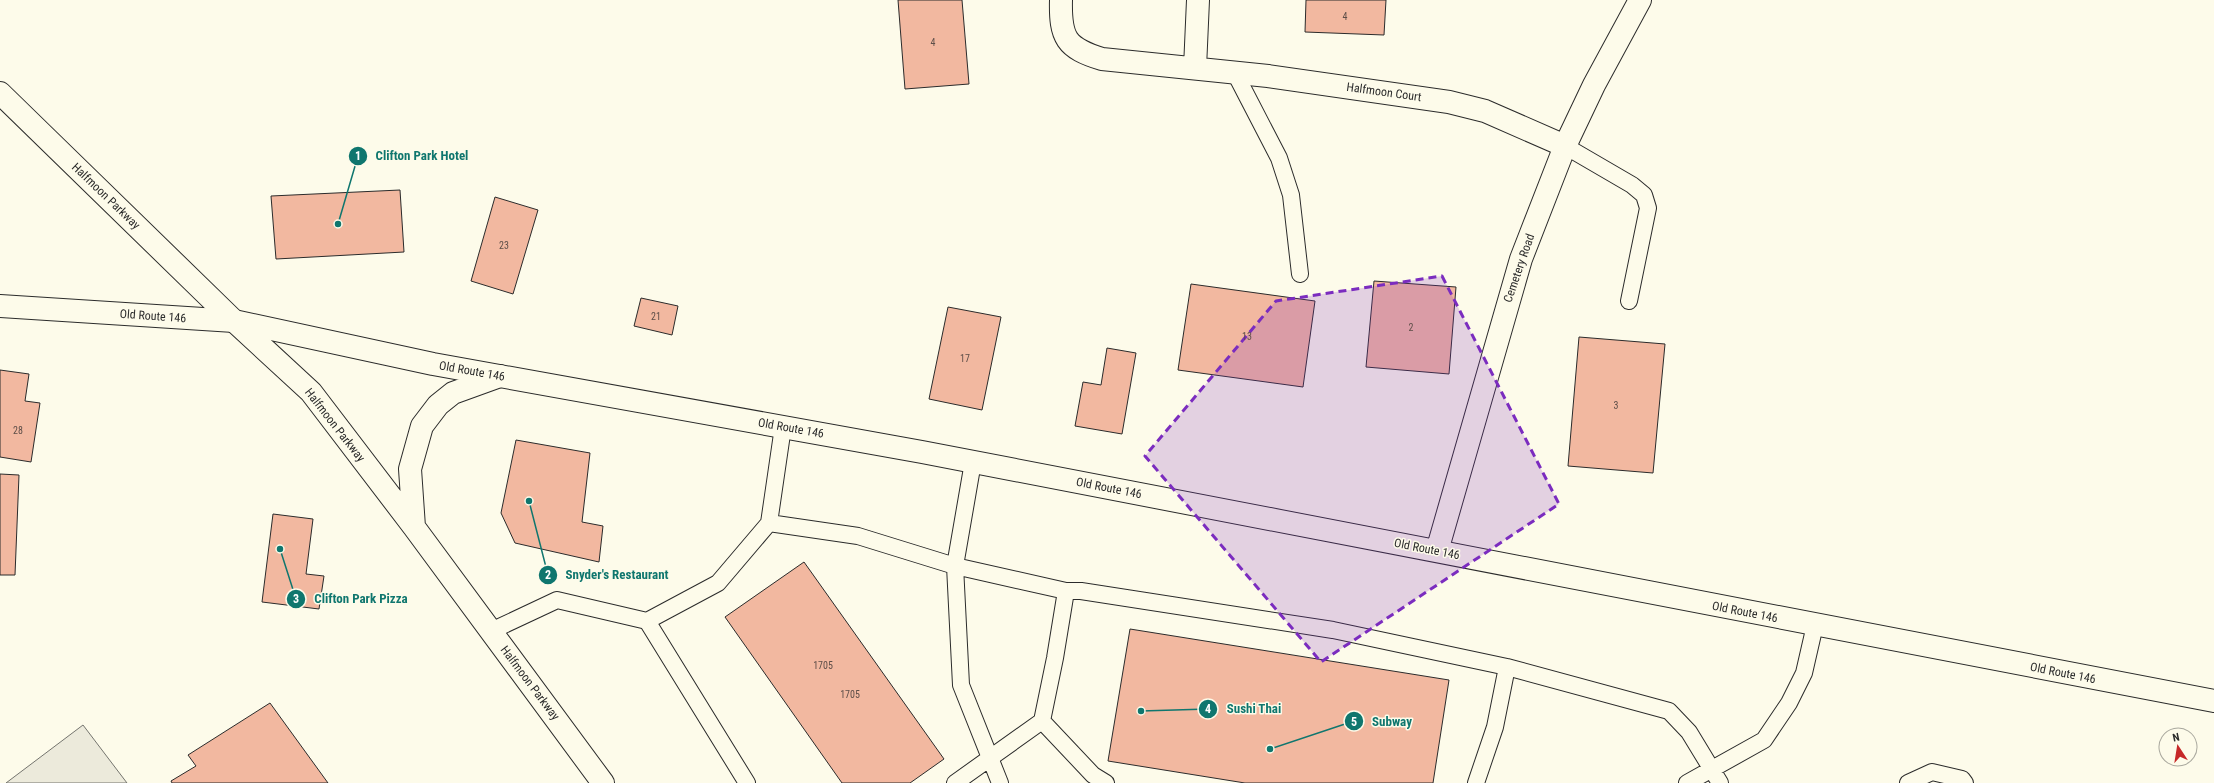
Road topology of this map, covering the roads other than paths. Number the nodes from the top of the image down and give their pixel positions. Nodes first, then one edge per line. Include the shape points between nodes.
1 (1061, 0) edge
2 (1198, 0) edge
3 (1640, 0) edge
4 (1195, 68) junction
5 (1235, 73) junction
6 (0, 93) edge
7 (1565, 146) junction
8 (1300, 274) dead end
9 (1629, 302) dead end
10 (0, 306) edge
11 (234, 321) junction
12 (500, 376) junction
13 (783, 427) junction
14 (973, 462) junction
15 (769, 523) junction
16 (414, 527) junction
17 (1438, 551) junction
18 (955, 566) junction
19 (1066, 592) junction
20 (647, 621) junction
21 (1815, 625) junction
22 (491, 631) junction
23 (1507, 667) junction
24 (2214, 701) edge
25 (1042, 721) junction
26 (989, 760) junction
27 (1717, 776) edge
28 (603, 783) edge
29 (747, 783) edge
30 (955, 783) edge
31 (1000, 783) edge
32 (1106, 783) edge
33 (1476, 783) edge
34 (1688, 783) edge
35 (1908, 783) edge
36 (1965, 783) edge

1 - 4 street, Halfmoon Court via 1061,23 1068,41 1082,53 1102,59
2 - 4 street
3 - 7 street, Cemetery Road via 1594,85
4 - 5 street, Halfmoon Court
5 - 7 street, Halfmoon Court via 1448,102 1485,111
5 - 8 lane via 1262,122 1287,180
6 - 11 street, Halfmoon Parkway
7 - 9 lane via 1644,195 1648,208
7 - 17 street, Cemetery Road via 1521,259
10 - 11 street, Old Route 146
11 - 12 street, Old Route 146
11 - 16 street, Halfmoon Parkway via 311,392
12 - 13 street, Old Route 146
12 - 16 street via 453,393 438,405 422,426 410,469
13 - 14 street, Old Route 146
13 - 15 lane
14 - 17 street, Old Route 146
14 - 18 lane
15 - 18 lane via 858,536
15 - 20 lane via 718,583
16 - 22 street, Halfmoon Parkway
17 - 21 street, Old Route 146
18 - 19 lane
18 - 26 lane via 961,685
19 - 23 lane via 1081,591 1333,630
19 - 25 lane
20 - 22 lane via 557,600
20 - 29 lane
21 - 24 street, Old Route 146
21 - 27 lane via 1804,673 1789,703 1764,740
22 - 28 street, Halfmoon Parkway
23 - 27 lane via 1669,711 1689,732
23 - 33 lane via 1495,727
25 - 26 lane
25 - 32 lane via 1093,775
26 - 30 lane
26 - 31 lane
27 - 34 lane
35 - 36 lane via 1932,772 1962,779

